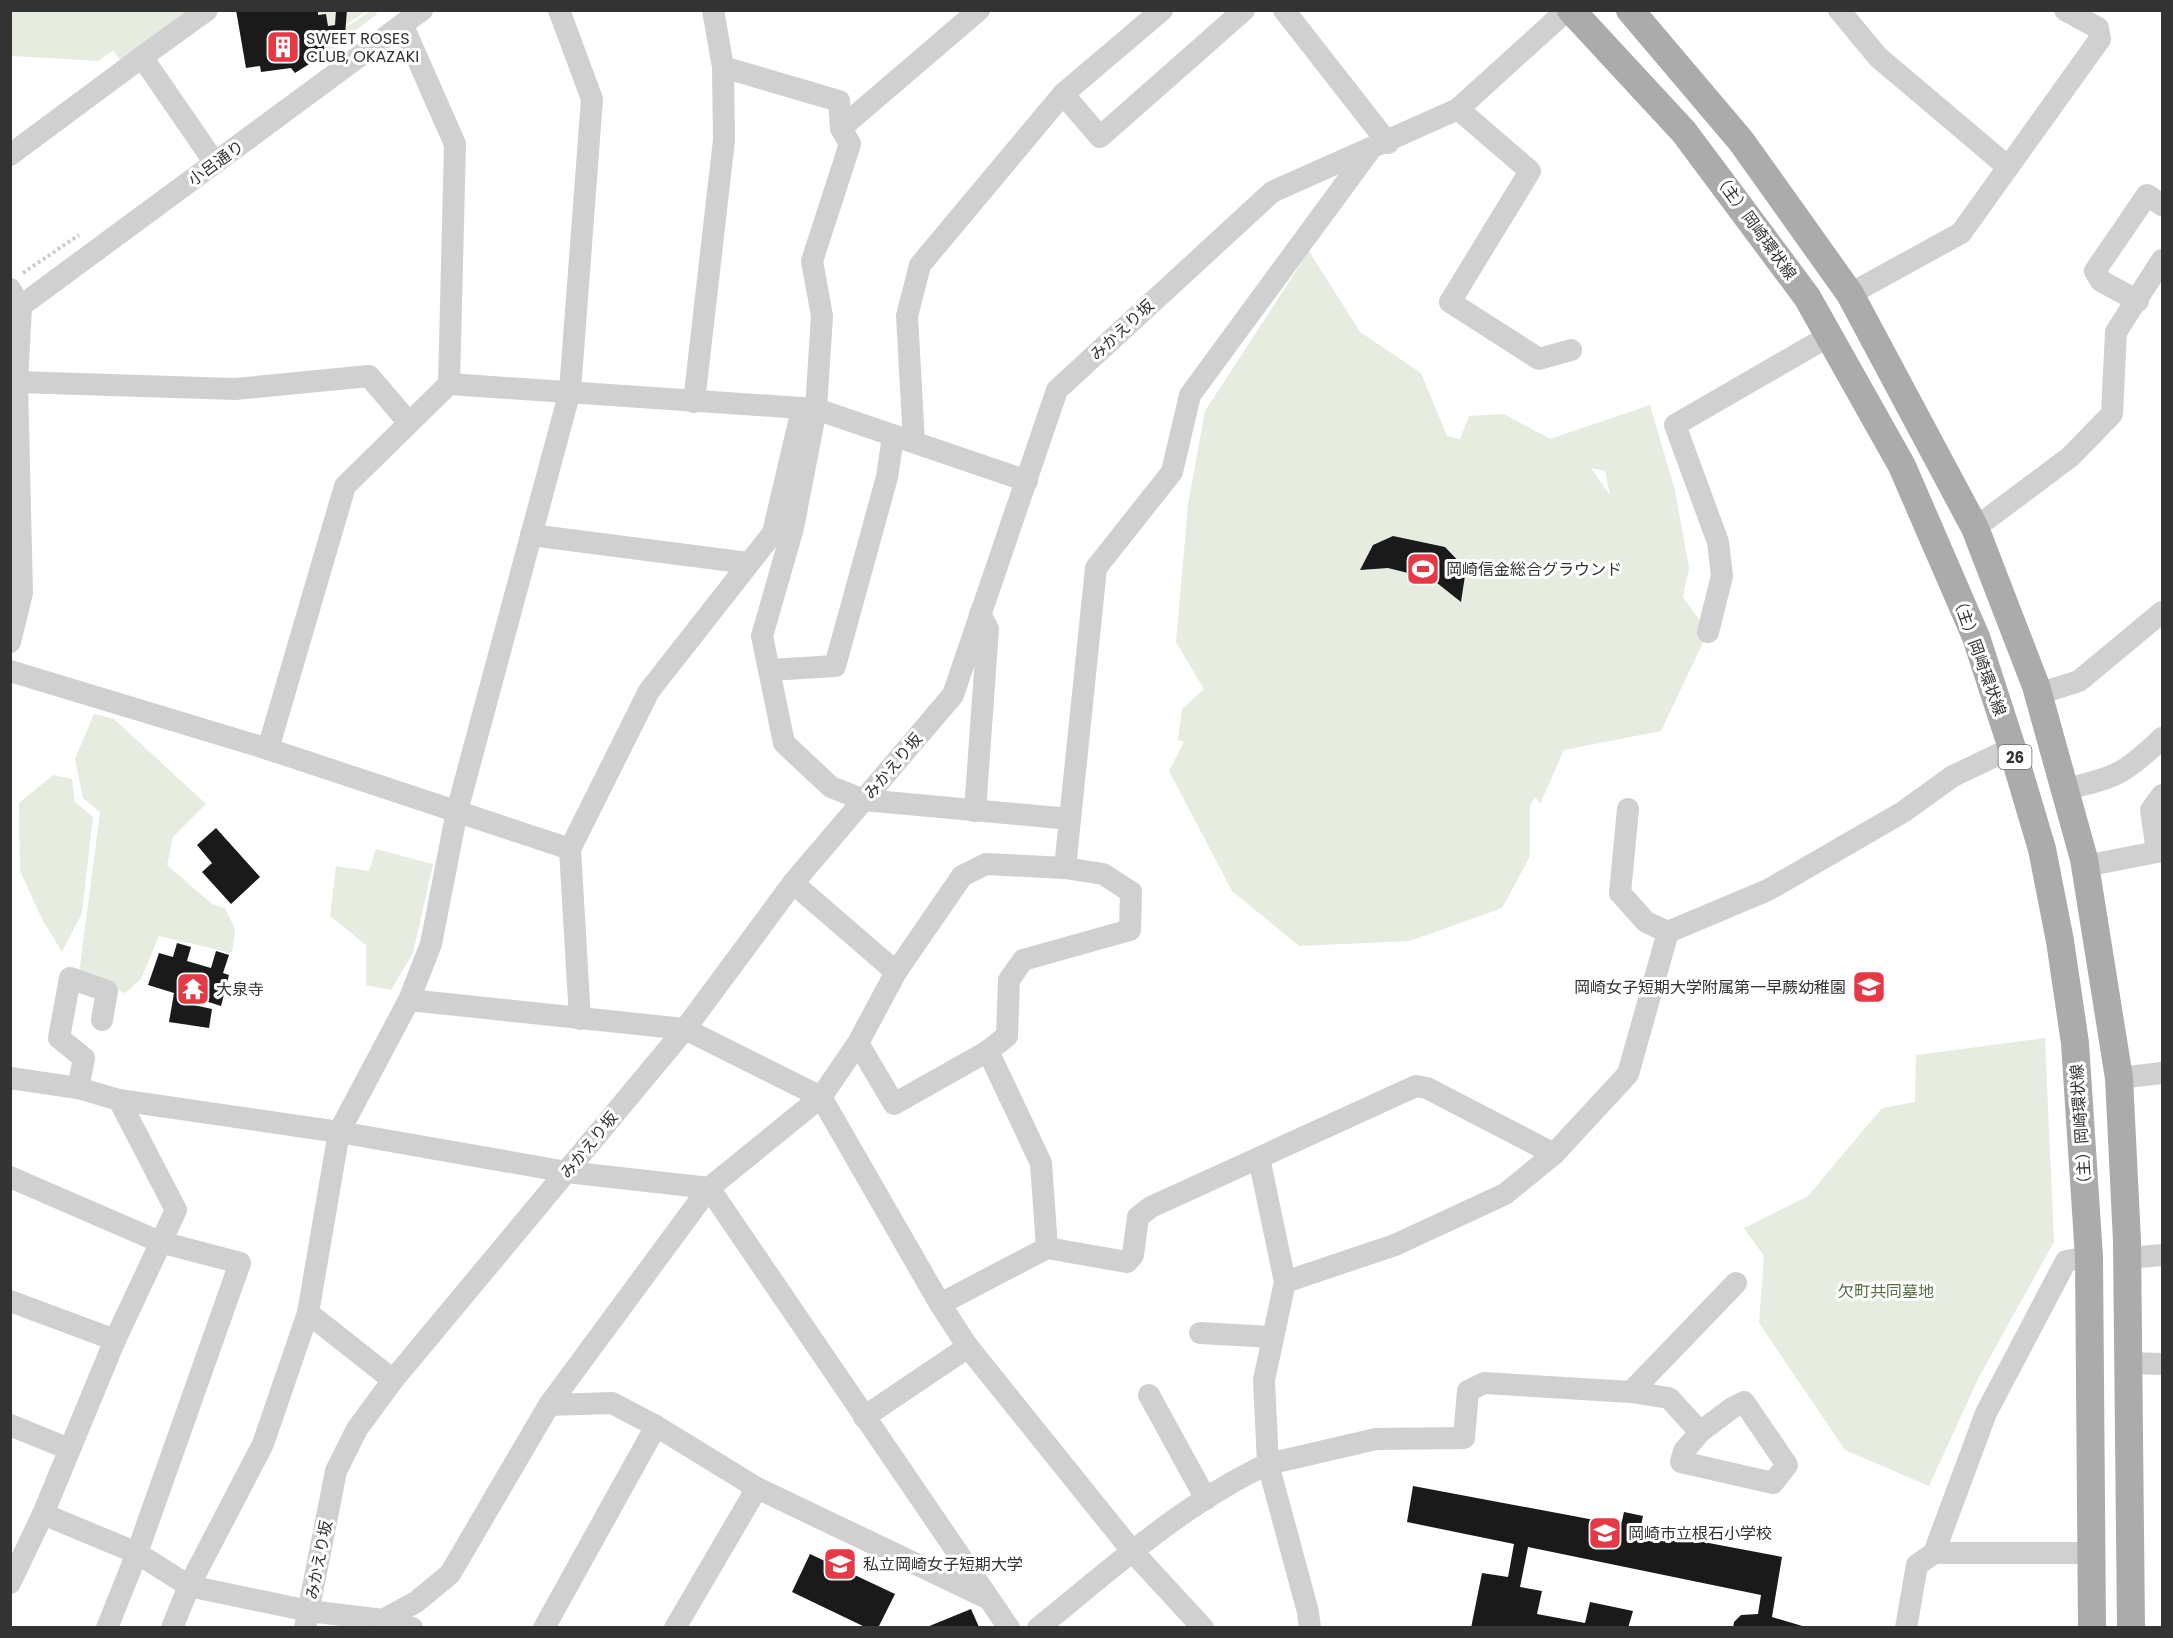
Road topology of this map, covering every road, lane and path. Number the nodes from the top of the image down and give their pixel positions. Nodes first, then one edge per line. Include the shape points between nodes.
1 (207, 10) edge
2 (422, 10) edge
3 (559, 10) edge
4 (713, 10) edge
5 (979, 10) edge
6 (1162, 10) edge
7 (1244, 10) edge
8 (1284, 10) edge
9 (1569, 10) edge
10 (1630, 10) edge
11 (1839, 10) edge
12 (2065, 10) edge
13 (403, 26) junction
14 (142, 57) junction
15 (723, 68) junction
16 (1064, 94) junction
17 (1458, 109) junction
18 (841, 128) junction
19 (1379, 146) junction
20 (10, 155) edge
21 (215, 163) junction
22 (2008, 167) junction
23 (2163, 205) edge
24 (2163, 260) edge
25 (1850, 294) junction
26 (2138, 301) junction
27 (14, 304) edge
28 (1829, 336) junction
29 (1571, 350) dead end
30 (17, 382) junction
31 (449, 384) junction
32 (570, 391) junction
33 (694, 402) junction
34 (816, 409) junction
35 (409, 423) junction
36 (904, 439) junction
37 (1028, 482) junction
38 (1975, 528) junction
39 (531, 535) junction
40 (748, 563) junction
41 (980, 612) junction
42 (2163, 612) edge
43 (1708, 632) dead end
44 (10, 642) edge
45 (770, 670) junction
46 (10, 671) edge
47 (2038, 693) junction
48 (2163, 738) edge
49 (2012, 748) junction
50 (268, 749) junction
51 (2065, 789) junction
52 (2163, 795) edge
53 (864, 800) junction
54 (1628, 809) dead end
55 (457, 811) junction
56 (975, 811) junction
57 (1070, 819) junction
58 (570, 849) junction
59 (2160, 851) edge
60 (2085, 866) junction
61 (1065, 868) junction
62 (793, 884) junction
63 (1668, 932) junction
64 (896, 972) junction
65 (409, 1000) junction
66 (580, 1019) junction
67 (102, 1020) dead end
68 (685, 1029) junction
69 (858, 1043) junction
70 (988, 1051) junction
71 (2163, 1073) edge
72 (10, 1078) edge
73 (2119, 1078) junction
74 (78, 1088) junction
75 (821, 1097) junction
76 (119, 1100) junction
77 (339, 1132) junction
78 (1554, 1154) junction
79 (1259, 1158) junction
80 (567, 1172) junction
81 (10, 1177) edge
82 (708, 1188) junction
83 (160, 1242) junction
84 (1047, 1248) junction
85 (2163, 1255) edge
86 (2089, 1257) junction
87 (2127, 1258) junction
88 (1286, 1282) junction
89 (1736, 1284) dead end
90 (10, 1301) edge
91 (939, 1304) junction
92 (308, 1313) junction
93 (1200, 1333) dead end
94 (1273, 1337) junction
95 (115, 1340) junction
96 (968, 1347) junction
97 (2128, 1363) junction
98 (2163, 1364) edge
99 (393, 1380) junction
100 (1631, 1392) junction
101 (1149, 1395) dead end
102 (549, 1405) junction
103 (864, 1417) junction
104 (10, 1425) edge
105 (656, 1426) junction
106 (1700, 1432) junction
107 (69, 1449) junction
108 (1268, 1464) junction
109 (757, 1488) junction
110 (1206, 1499) junction
111 (43, 1514) junction
112 (17, 1550) edge
113 (1133, 1552) junction
114 (137, 1553) junction
115 (1934, 1553) junction
116 (2091, 1553) junction
117 (10, 1583) edge
118 (189, 1586) junction
119 (987, 1598) junction
120 (307, 1619) edge
121 (383, 1620) junction
122 (106, 1628) edge
123 (172, 1628) edge
124 (412, 1628) edge
125 (544, 1628) edge
126 (675, 1628) edge
127 (1009, 1628) edge
128 (1038, 1628) edge
129 (1203, 1628) edge
130 (1310, 1628) edge
131 (1906, 1628) edge
132 (2092, 1628) edge
133 (2131, 1628) edge

1 - 14 street
2 - 13 street, 小呂通り
3 - 32 street via 592,99
4 - 15 street
5 - 18 street
6 - 16 street
7 - 16 street via 1100,137
8 - 19 street
9 - 17 street, みかえり坂
9 - 28 main road, （主）岡崎環状線 / 26 via 1684,132 1807,297
10 - 25 main road, 26 via 1742,141
11 - 22 street via 1878,57
12 - 22 street via 2097,28 2100,39
13 - 21 street, 小呂通り
13 - 31 street via 455,144
14 - 20 street
14 - 21 street
15 - 18 street via 839,101
15 - 33 street via 724,140
16 - 36 street via 920,265 907,316
17 - 19 street, みかえり坂
17 - 29 street via 1530,171 1450,302 1539,359
18 - 34 street via 850,144 812,261 822,316
19 - 37 street, みかえり坂 via 1272,192 1057,390
19 - 57 street via 1190,395 1172,472 1096,568
21 - 27 street, 小呂通り
22 - 25 street via 1961,233
23 - 26 street via 2146,195 2095,271 2101,281
24 - 26 street
25 - 38 main road, 26
26 - 38 street via 2116,332 2112,414 2070,457
27 - 30 street
28 - 43 street via 1675,425 1718,542 1722,576
28 - 49 main road, （主）岡崎環状線 / 26 via 1902,466 1976,637
30 - 35 street via 235,389 369,376
30 - 44 street via 22,593
31 - 32 street
31 - 35 street
32 - 33 street
32 - 39 street
33 - 34 street
34 - 36 street
34 - 40 street via 800,418 773,533
34 - 45 street via 793,528 762,636
35 - 50 street via 345,486
36 - 37 street
36 - 45 street via 887,477 835,666
37 - 41 street, みかえり坂
38 - 47 main road, 26
39 - 40 street
39 - 55 street
40 - 58 street via 649,691
41 - 53 street, みかえり坂 via 953,694
41 - 56 street via 988,629
42 - 47 street via 2079,681
45 - 53 street via 784,743 831,787
46 - 50 street
47 - 51 main road, 26
48 - 51 street via 2136,763 2108,780
49 - 63 street via 1953,776 1903,812 1768,890
49 - 86 main road, （主）岡崎環状線 / 26 via 2043,849 2060,941 2075,1043
50 - 55 street
51 - 60 main road, 26
52 - 59 street via 2151,810
53 - 56 street
53 - 62 street, みかえり坂
54 - 63 street via 1620,893 1646,922
55 - 58 street
55 - 65 street via 431,944
56 - 57 street
57 - 61 street
58 - 66 street
59 - 60 street
60 - 73 main road, 26
61 - 64 street via 986,864 962,876
61 - 70 street via 1104,874 1131,892 1130,930 1023,960 1009,980 1007,1036
62 - 64 street
62 - 68 street, みかえり坂
63 - 78 street via 1628,1074
64 - 69 street
65 - 66 street
65 - 77 street
66 - 68 street
67 - 74 street via 107,991 70,978 59,1038 84,1059
68 - 75 street
68 - 80 street, みかえり坂
69 - 70 street via 894,1104
69 - 75 street
70 - 84 street via 1041,1163
71 - 73 street
72 - 74 street
73 - 87 main road, 26
74 - 76 street
75 - 82 street
75 - 91 street
76 - 77 street
76 - 83 street via 177,1210
77 - 80 street
77 - 92 street
78 - 79 street via 1427,1088 1416,1086
78 - 88 street via 1505,1194 1395,1245
79 - 84 street via 1151,1207 1138,1217 1133,1255 1127,1262
79 - 88 street
80 - 82 street
80 - 99 street, みかえり坂
81 - 83 street
82 - 102 street
82 - 103 street
83 - 95 street
83 - 114 street via 240,1263
84 - 91 street
85 - 87 street
86 - 115 street via 2066,1261 1986,1413
86 - 116 main road, （主）岡崎環状線 / 26
87 - 97 main road, 26
88 - 94 street
89 - 100 street
90 - 95 street
91 - 96 street
92 - 99 street
92 - 118 street via 263,1444
93 - 94 street
94 - 108 street via 1264,1380
95 - 107 street
96 - 103 street
96 - 113 street
97 - 98 street
97 - 133 main road, 26
99 - 120 street, みかえり坂 via 357,1429 336,1471
100 - 106 street via 1669,1398
100 - 108 street via 1484,1383 1468,1391 1464,1438 1376,1439
101 - 110 street
102 - 105 street via 612,1403
102 - 121 street via 450,1574 416,1602
103 - 119 street
104 - 107 street
105 - 109 street
105 - 125 street
106 - 106 street via 1744,1402 1787,1466 1773,1483 1681,1462 1684,1450
107 - 111 street
108 - 110 street
108 - 130 street
109 - 119 street
109 - 126 street
110 - 113 street
111 - 112 street
111 - 114 street
112 - 117 street
113 - 128 street
113 - 129 street
114 - 118 street
114 - 122 street
115 - 116 street
115 - 131 street via 1917,1565
116 - 132 main road, （主）岡崎環状線 / 26
118 - 120 street
118 - 123 street
119 - 127 street
120 - 121 street
121 - 124 street

